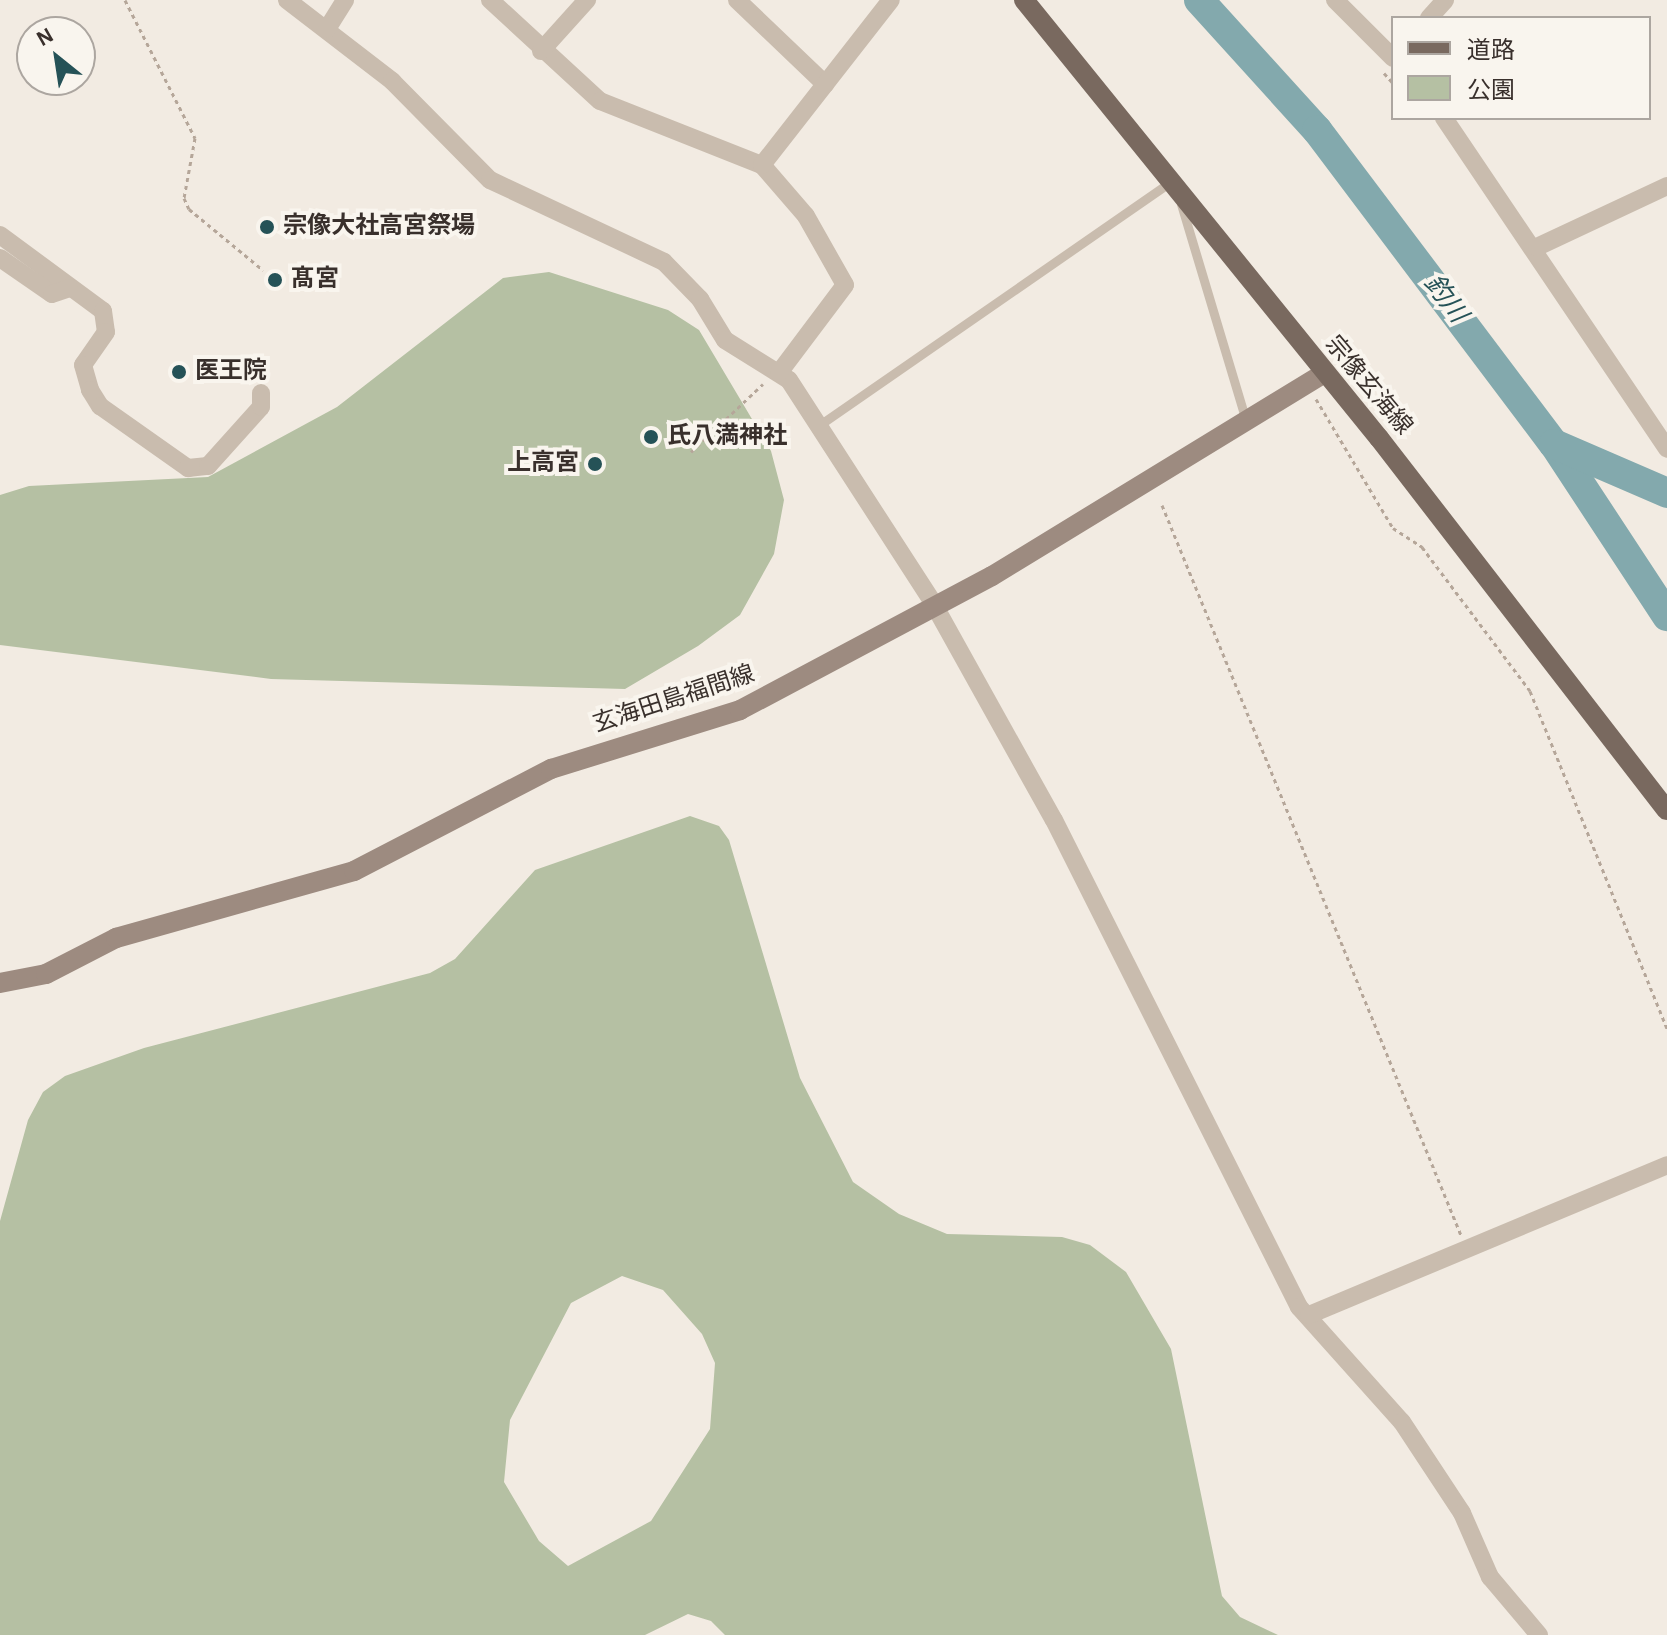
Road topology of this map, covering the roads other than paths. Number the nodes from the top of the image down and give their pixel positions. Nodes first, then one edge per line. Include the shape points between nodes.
1 (287, 0) edge
2 (345, 0) edge
3 (490, 0) edge
4 (587, 0) edge
5 (737, 0) edge
6 (891, 0) edge
7 (1024, 0) edge
8 (1335, 0) edge
9 (1445, 0) edge
10 (1431, 16) edge
11 (327, 29) junction
12 (541, 51) junction
13 (1391, 56) edge
14 (825, 84) junction
15 (1445, 120) edge
16 (762, 165) junction
17 (1174, 183) junction
18 (1667, 186) edge
19 (0, 235) edge
20 (1537, 247) junction
21 (0, 258) edge
22 (69, 288) junction
23 (779, 373) junction
24 (1317, 377) junction
25 (261, 393) dead end
26 (1246, 420) junction
27 (818, 426) junction
28 (1667, 449) edge
29 (933, 603) junction
30 (1667, 810) edge
31 (0, 983) edge
32 (1667, 1165) edge
33 (1309, 1315) junction
34 (1539, 1635) edge

1 - 11 street
2 - 11 street
3 - 12 street
4 - 12 street
5 - 14 street
6 - 14 street
7 - 17 main road, 宗像玄海線
8 - 13 street
9 - 10 street
11 - 23 street via 392,81 490,180 664,262 700,299 725,340
12 - 16 street via 612,107
14 - 16 street
15 - 20 street
16 - 23 street via 806,216 845,285
17 - 24 main road, 宗像玄海線
17 - 26 lane
17 - 27 lane
18 - 20 street
19 - 22 street
20 - 28 street
21 - 22 street via 52,294
22 - 25 street via 108,320 82,371 100,406 188,468 208,466 261,407
23 - 27 street
24 - 26 main road, 玄海田島福間線
24 - 30 main road, 宗像玄海線
26 - 29 main road, 玄海田島福間線 via 992,576
27 - 29 street
29 - 31 main road, 玄海田島福間線 via 752,705 551,769 485,798 387,859 116,938 46,974
29 - 33 street via 1054,820
32 - 33 street
33 - 34 street via 1402,1422 1462,1513 1490,1577

